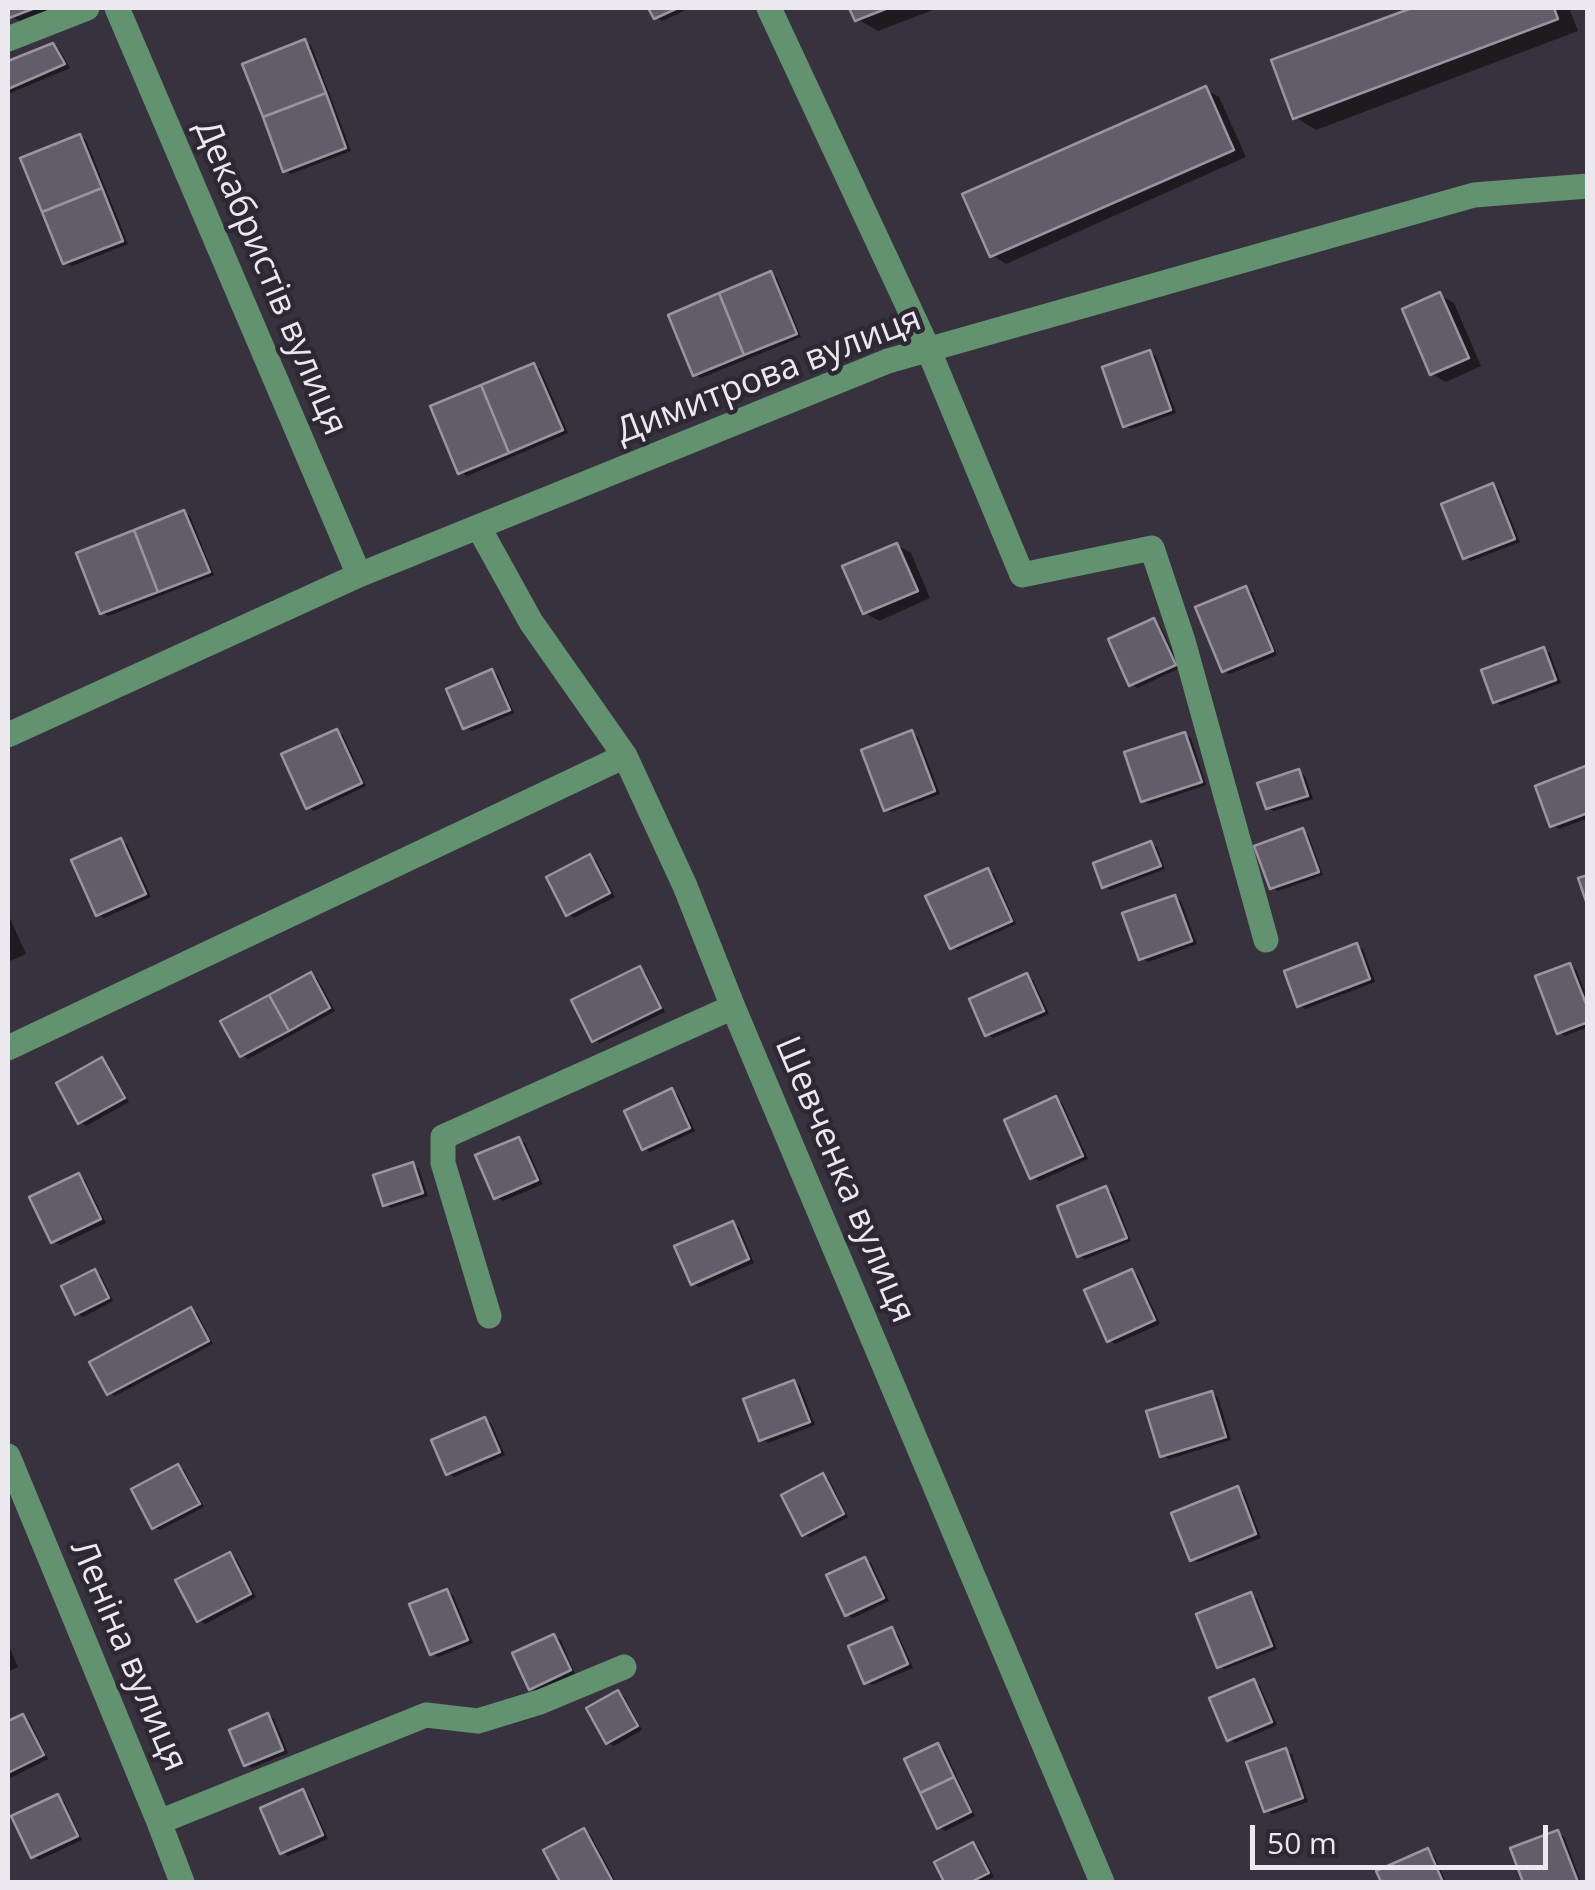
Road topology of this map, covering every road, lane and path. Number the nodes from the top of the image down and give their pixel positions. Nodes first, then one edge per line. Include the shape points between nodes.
1 (87, 8) edge
2 (770, 8) edge
3 (124, 10) edge
4 (8, 39) edge
5 (1588, 186) edge
6 (929, 351) junction
7 (479, 528) junction
8 (359, 575) junction
9 (8, 734) edge
10 (625, 756) junction
11 (1266, 940) dead end
12 (732, 1007) junction
13 (8, 1048) edge
14 (488, 1316) dead end
15 (8, 1456) edge
16 (624, 1667) dead end
17 (159, 1822) junction
18 (182, 1882) edge
19 (1102, 1882) edge

1 - 4 street
2 - 6 street
3 - 8 street, Декабристів вулиця
5 - 6 street, Димитрова вулиця via 1474,195
6 - 7 street, Димитрова вулиця via 888,360
6 - 11 street via 1022,575 1152,548
7 - 8 street, Димитрова вулиця
7 - 10 street, Шевченка вулиця via 531,622
8 - 9 street, Димитрова вулиця
10 - 12 street, Шевченка вулиця
10 - 13 street
12 - 14 street via 444,1136 444,1164
12 - 19 street, Шевченка вулиця
15 - 17 street, Леніна вулиця
16 - 17 street via 478,1722 426,1715
17 - 18 street, Леніна вулиця

